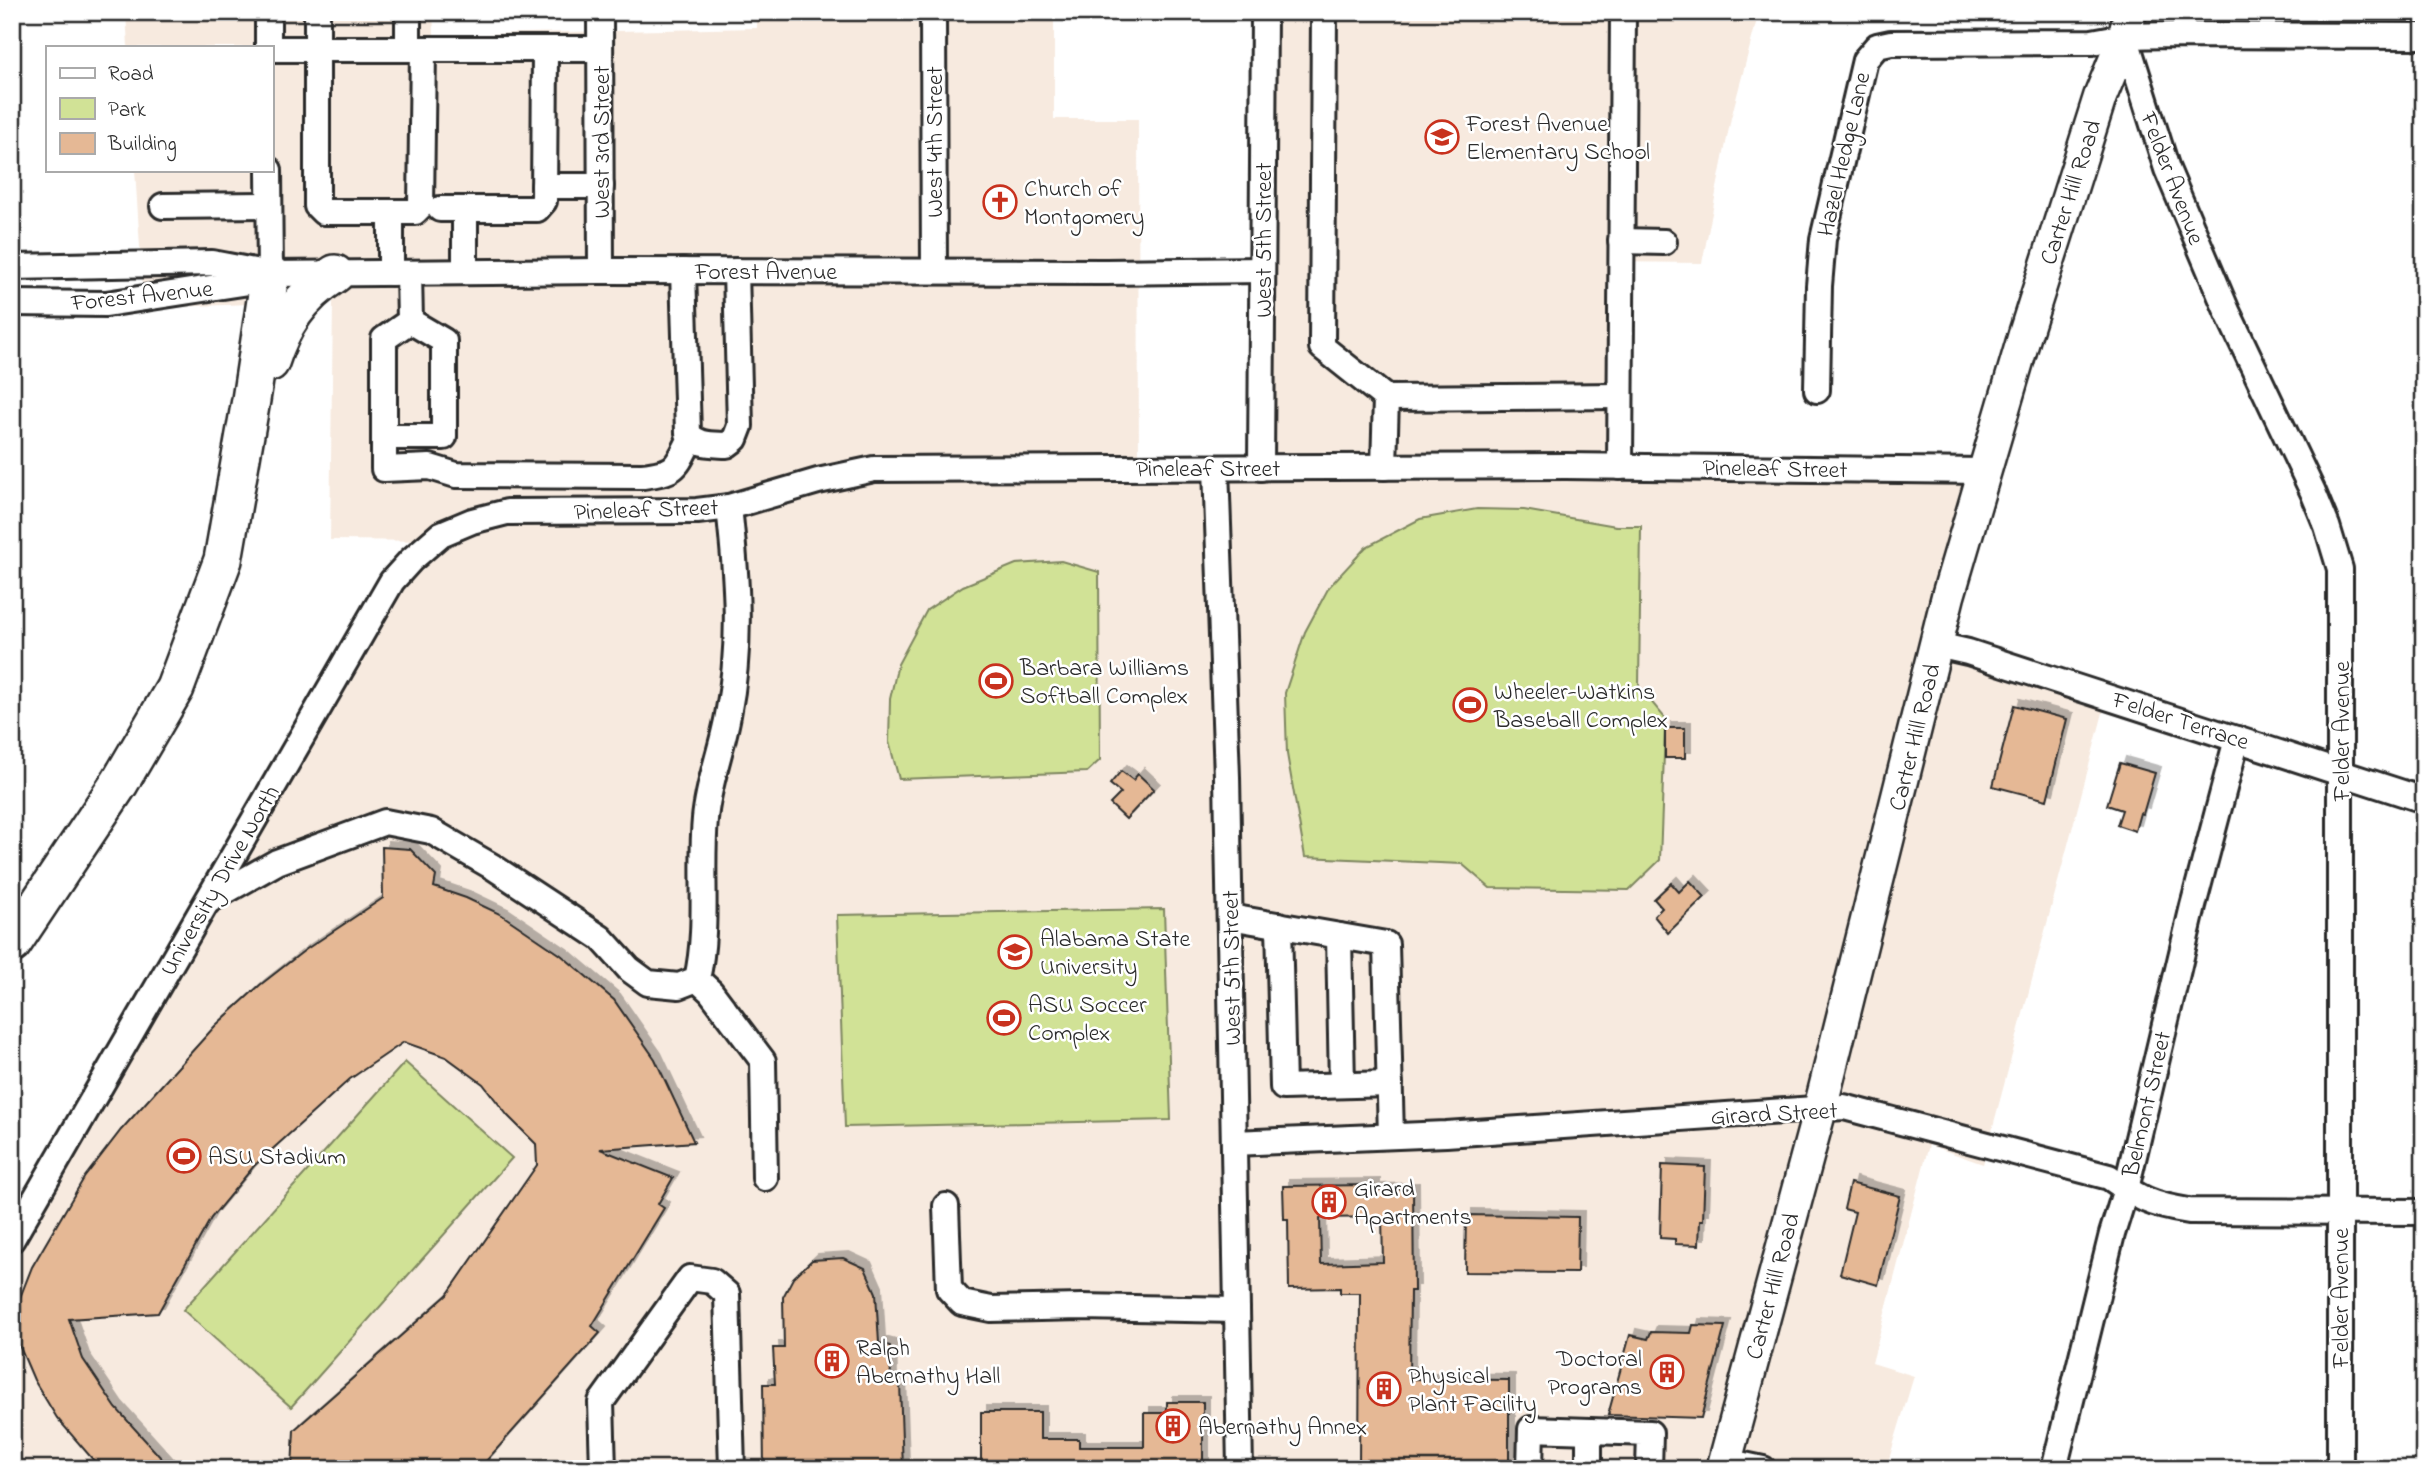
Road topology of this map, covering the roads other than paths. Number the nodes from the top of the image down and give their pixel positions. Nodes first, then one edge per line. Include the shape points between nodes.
1 (268, 12) edge
2 (317, 12) edge
3 (408, 12) edge
4 (600, 12) edge
5 (933, 12) edge
6 (1264, 12) edge
7 (1324, 12) edge
8 (1623, 12) edge
9 (2128, 24) edge
10 (2424, 36) edge
11 (270, 46) edge
12 (273, 48) edge
13 (316, 49) junction
14 (415, 49) junction
15 (545, 49) junction
16 (600, 49) junction
17 (269, 172) edge
18 (544, 186) junction
19 (601, 186) junction
20 (269, 205) junction
21 (163, 206) dead end
22 (440, 209) dead end
23 (465, 209) junction
24 (391, 212) junction
25 (1621, 241) junction
26 (1664, 242) dead end
27 (12, 267) edge
28 (1262, 270) junction
29 (601, 271) junction
30 (683, 271) junction
31 (736, 271) junction
32 (934, 271) junction
33 (465, 272) junction
34 (400, 273) junction
35 (270, 274) junction
36 (335, 274) junction
37 (12, 303) edge
38 (410, 321) junction
39 (1817, 390) dead end
40 (1620, 396) junction
41 (1386, 398) junction
42 (246, 429) junction
43 (384, 437) junction
44 (691, 438) junction
45 (1384, 467) junction
46 (1620, 467) junction
47 (1216, 468) junction
48 (1261, 468) junction
49 (1984, 471) junction
50 (729, 507) junction
51 (442, 534) joint
52 (1937, 645) junction
53 (2238, 739) junction
54 (2341, 772) junction
55 (2424, 800) edge
56 (207, 901) junction
57 (1230, 917) junction
58 (1279, 925) junction
59 (1339, 936) junction
60 (12, 944) edge
61 (697, 979) junction
62 (1390, 1084) junction
63 (1342, 1085) junction
64 (1819, 1109) junction
65 (1391, 1136) junction
66 (1234, 1143) junction
67 (765, 1178) dead end
68 (2126, 1189) junction
69 (946, 1206) dead end
70 (2424, 1212) edge
71 (2340, 1213) junction
72 (12, 1239) edge
73 (1237, 1310) junction
74 (1589, 1431) junction
75 (1724, 1465) edge
76 (603, 1469) edge
77 (732, 1469) edge
78 (1240, 1469) edge
79 (1530, 1469) edge
80 (1589, 1469) edge
81 (1649, 1469) edge
82 (1761, 1469) edge
83 (2054, 1469) edge
84 (2340, 1469) edge

1 - 11 street
2 - 13 street
3 - 14 street
4 - 16 street, West 3rd Street
5 - 32 street, West 4th Street
6 - 28 street, West 5th Street
7 - 41 street via 1322,347
8 - 25 street
9 - 10 street
9 - 39 street, Hazel Hedge Lane via 2092,42 1891,43 1868,54 1823,239
9 - 49 main road, Carter Hill Road via 2100,97
9 - 54 street, Felder Avenue via 2167,169 2313,492 2336,554 2342,585
12 - 13 street
13 - 14 street
13 - 24 street via 317,206 323,212
14 - 15 street
14 - 24 street via 421,206 415,212
15 - 16 street
15 - 18 street
16 - 19 street, West 3rd Street
17 - 20 street
18 - 19 street
18 - 23 street via 544,201 537,209
19 - 29 street, West 3rd Street
20 - 21 street
20 - 35 street
22 - 23 street
23 - 33 street
24 - 34 street
25 - 26 street
25 - 40 street
27 - 35 street, Forest Avenue via 212,263
28 - 32 street, Forest Avenue
28 - 48 street, West 5th Street
29 - 30 street, Forest Avenue
29 - 33 street, Forest Avenue
30 - 31 street, Forest Avenue
30 - 44 street
31 - 32 street, Forest Avenue
31 - 44 street via 740,426 727,445
33 - 34 street, Forest Avenue
34 - 36 street, Forest Avenue
34 - 38 street
35 - 36 street, Forest Avenue
35 - 37 street, Forest Avenue via 249,282 106,304
35 - 42 highway
36 - 42 highway via 298,304 279,334
38 - 43 street via 384,339
38 - 43 street via 444,341 444,437
40 - 41 street
40 - 46 street
41 - 45 street
42 - 60 highway via 223,560 176,688 120,782
43 - 44 street via 384,468 430,467 456,475 616,476 668,473
45 - 46 street, Pineleaf Street
45 - 48 street, Pineleaf Street
46 - 49 street, Pineleaf Street
47 - 48 street, Pineleaf Street
47 - 50 street, Pineleaf Street via 874,469
47 - 57 street, West 5th Street
49 - 52 main road, Carter Hill Road
50 - 51 street, Pineleaf Street via 506,512
50 - 61 street via 737,580 737,652 705,815 703,954
51 - 56 street, University Drive North via 392,581
52 - 53 street, Felder Terrace
52 - 64 main road, Carter Hill Road
53 - 54 street, Felder Terrace
53 - 68 street, Belmont Street
54 - 55 street, Felder Terrace
54 - 71 street, Felder Avenue
56 - 61 street via 277,862 385,822 431,831 493,867 601,938 649,983 679,986
56 - 72 street, University Drive North
57 - 58 street
57 - 66 street, West 5th Street
58 - 59 street
58 - 63 street via 1283,1087
59 - 62 street via 1386,944
59 - 63 street
61 - 67 street via 763,1061
62 - 63 street
62 - 65 street
64 - 65 street, Girard Street
64 - 68 street, Girard Street via 1844,1107 2109,1177
64 - 75 main road, Carter Hill Road
65 - 66 street, Girard Street
66 - 73 street, West 5th Street
68 - 71 street, Girard Street via 2141,1200 2189,1211
68 - 83 street, Belmont Street
69 - 73 street via 949,1289 962,1303 991,1309
70 - 71 street, Girard Street
71 - 84 street, Felder Avenue
73 - 78 street, West 5th Street
74 - 79 street via 1531,1429
74 - 80 street
74 - 81 street via 1650,1433
75 - 82 street
76 - 77 street via 601,1402 691,1278 712,1281 727,1294

